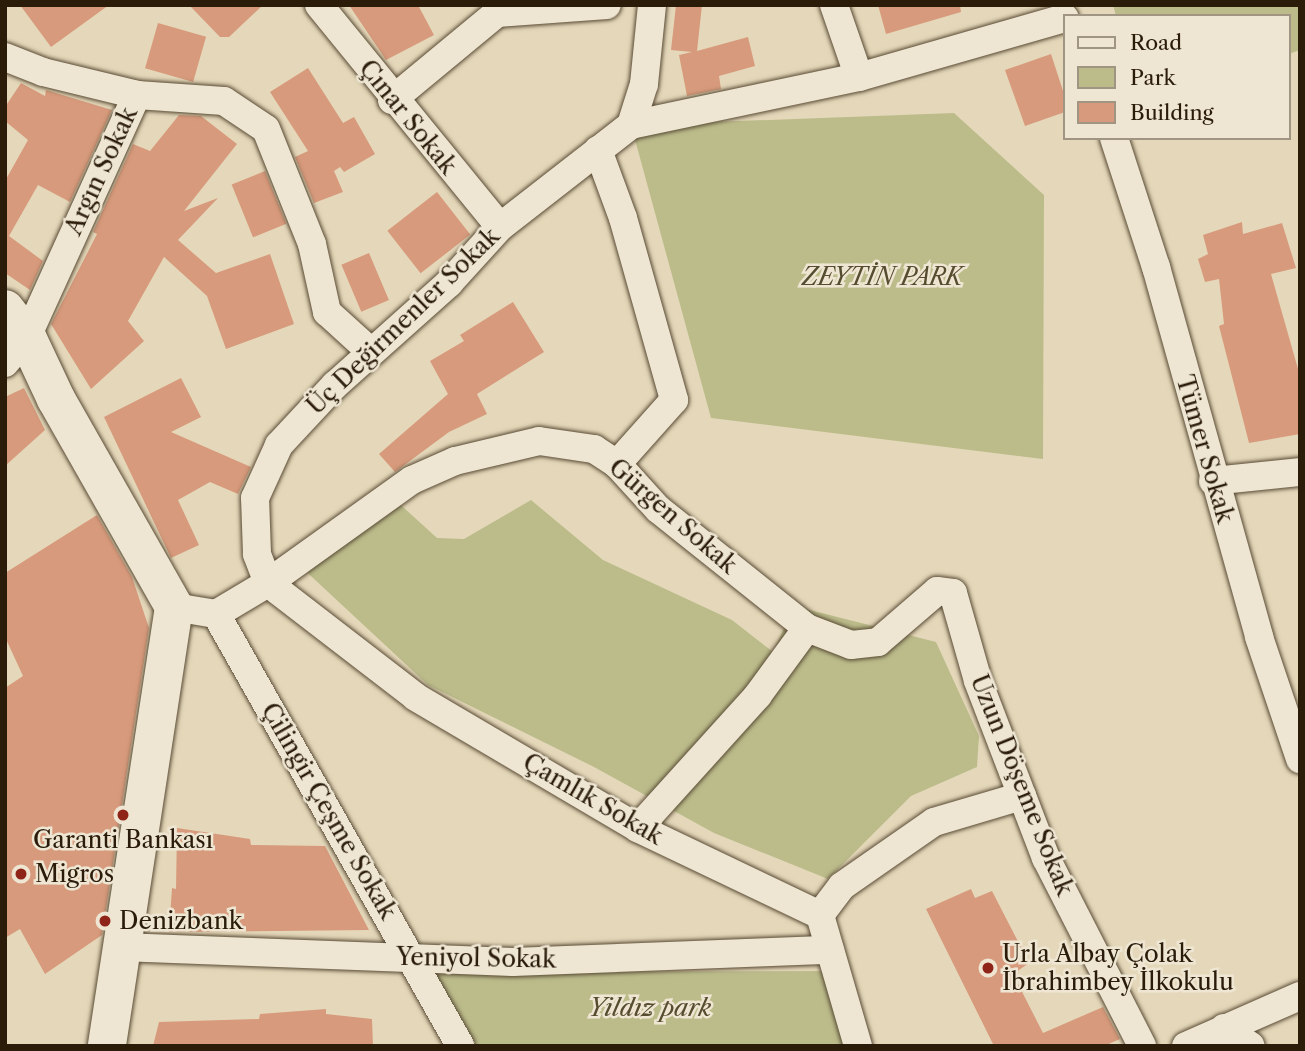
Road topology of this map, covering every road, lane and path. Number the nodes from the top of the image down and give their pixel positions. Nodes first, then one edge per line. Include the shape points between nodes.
1 (319, 5) edge
2 (607, 5) edge
3 (652, 5) edge
4 (834, 5) edge
5 (495, 9) edge
6 (1064, 18) edge
7 (5, 57) edge
8 (859, 77) junction
9 (137, 95) junction
10 (392, 100) junction
11 (631, 125) junction
12 (1115, 140) edge
13 (598, 150) junction
14 (500, 227) junction
15 (13, 336) edge
16 (371, 352) junction
17 (617, 464) junction
18 (1300, 472) edge
19 (1213, 481) junction
20 (268, 583) junction
21 (953, 593) joint
22 (174, 607) junction
23 (216, 614) junction
24 (807, 628) junction
25 (1300, 759) edge
26 (1022, 796) junction
27 (638, 828) junction
28 (820, 915) junction
29 (121, 947) junction
30 (830, 950) junction
31 (411, 957) junction
32 (1300, 996) edge
33 (1224, 1028) junction
34 (107, 1046) edge
35 (460, 1046) edge
36 (858, 1046) edge
37 (1142, 1046) edge
38 (1186, 1046) edge
39 (1251, 1046) edge

1 - 10 street, Çınar Sokak
2 - 5 street
3 - 11 street via 645,84
4 - 8 street
5 - 10 street
6 - 8 street
7 - 9 street via 43,72
8 - 11 street
9 - 15 street, Argın Sokak
9 - 16 street, Argın Sokak via 224,101 266,129 312,244 327,312
10 - 14 street, Çınar Sokak
11 - 13 street, Üç Değirmenler Sokak
12 - 19 street, Tümer Sokak via 1156,267
13 - 14 street, Üç Değirmenler Sokak
13 - 17 street via 623,218 674,400
14 - 16 street, Üç Değirmenler Sokak via 449,283
15 - 22 street via 56,400
16 - 20 street, Üç Değirmenler Sokak via 279,445 259,488 255,498 257,554
17 - 20 street, Gürgen Sokak via 594,449 538,440 455,461 412,480
17 - 24 street, Gürgen Sokak via 658,509
18 - 19 street
19 - 25 street, Tümer Sokak
20 - 23 street
20 - 27 street, Çamlık Sokak via 416,697
21 - 24 street, Gürgen Sokak via 937,591 888,636 865,646 851,646
21 - 26 street, Uzun Döşeme Sokak via 978,681
22 - 23 street
22 - 29 street
23 - 31 street, Çilingir Çeşme Sokak
24 - 27 street via 758,695
26 - 28 street via 934,822 842,886
26 - 37 street, Uzun Döşeme Sokak via 1046,858
27 - 28 street, Çamlık Sokak
28 - 30 street
29 - 31 street, Yeniyol Sokak
29 - 34 street
30 - 31 street, Yeniyol Sokak via 513,962
30 - 36 street
31 - 35 street, Çilingir Çeşme Sokak
32 - 33 street
33 - 38 street
33 - 39 street

